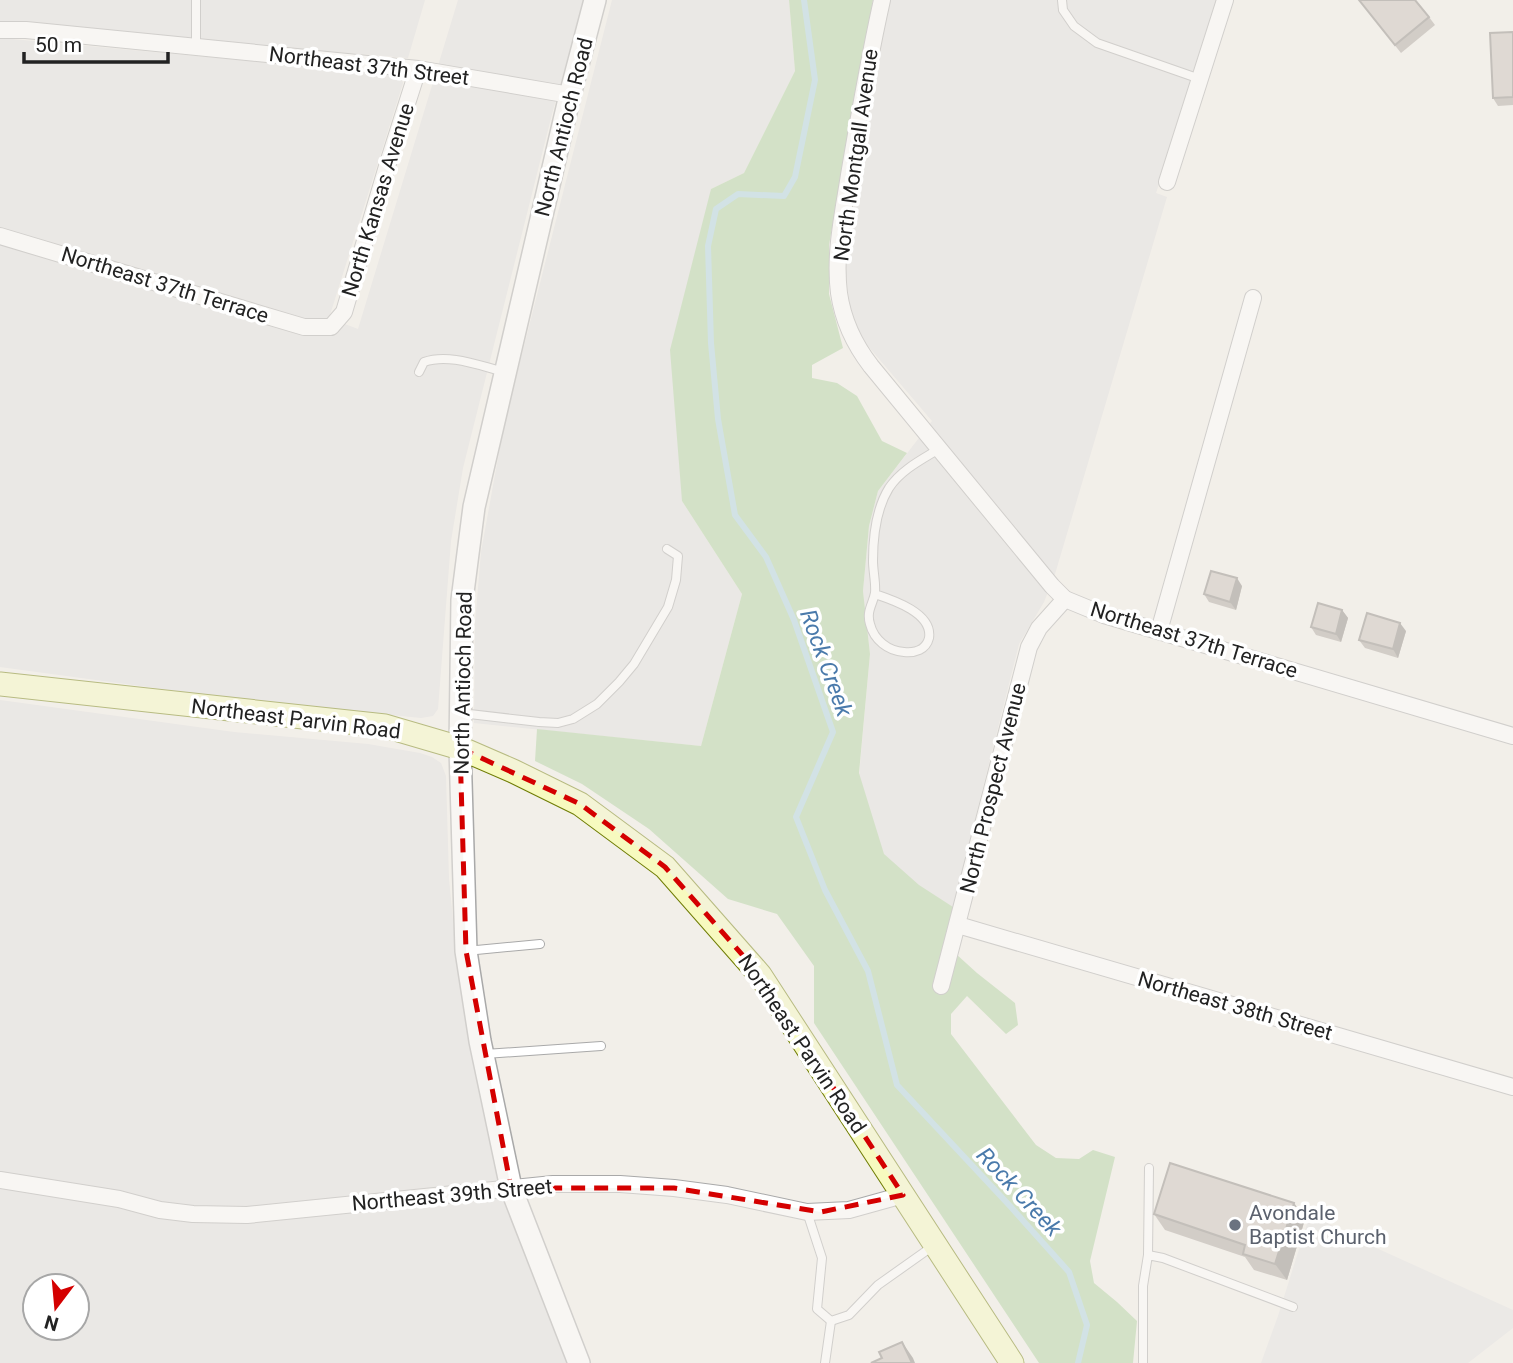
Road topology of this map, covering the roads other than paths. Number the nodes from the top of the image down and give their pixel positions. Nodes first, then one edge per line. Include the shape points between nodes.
1 (196, 0) edge
2 (595, 0) edge
3 (882, 0) edge
4 (1062, 0) edge
5 (1225, 0) edge
6 (0, 30) edge
7 (196, 47) junction
8 (418, 69) junction
9 (1200, 79) junction
10 (570, 95) junction
11 (1167, 182) dead end
12 (0, 236) edge
13 (1253, 298) dead end
14 (844, 310) joint
15 (331, 327) joint
16 (419, 372) dead end
17 (505, 372) junction
18 (939, 449) junction
19 (667, 549) dead end
20 (875, 594) junction
21 (1065, 599) junction
22 (1159, 631) junction
23 (0, 684) edge
24 (461, 713) junction
25 (1513, 736) edge
26 (460, 748) junction
27 (958, 925) junction
28 (540, 944) dead end
29 (466, 951) junction
30 (941, 986) dead end
31 (601, 1046) dead end
32 (483, 1054) junction
33 (1513, 1087) edge
34 (1149, 1168) dead end
35 (0, 1180) edge
36 (511, 1188) junction
37 (903, 1195) junction
38 (807, 1212) junction
39 (935, 1244) junction
40 (1148, 1255) junction
41 (1293, 1307) dead end
42 (831, 1321) junction
43 (579, 1363) edge
44 (825, 1363) edge
45 (1012, 1363) edge
46 (1143, 1363) edge

1 - 7 lane
2 - 10 street, North Antioch Road
3 - 14 street, North Montgall Avenue via 838,245
4 - 9 lane via 1074,26 1097,43
5 - 9 street
6 - 7 street, Northeast 37th Street
7 - 8 street, Northeast 37th Street
8 - 10 street, Northeast 37th Street
8 - 15 street, North Kansas Avenue via 344,312
9 - 11 street
10 - 17 street, North Antioch Road
12 - 15 street, Northeast 37th Terrace via 304,327
13 - 22 street
14 - 18 street, Northeast 37th Terrace via 857,346
16 - 17 lane via 424,362 434,358
17 - 24 street, North Antioch Road via 474,508 462,600
18 - 20 lane via 900,474 880,508 873,557
18 - 21 street, Northeast 37th Terrace
19 - 24 lane via 678,556 668,607 634,664 597,704 558,723
20 - 20 lane via 869,611 877,639 895,652 922,649 929,632 927,624 898,602
21 - 22 street, Northeast 37th Terrace
21 - 27 street, North Prospect Avenue via 1029,647
22 - 25 street, Northeast 37th Terrace
23 - 26 main road, Northeast Parvin Road via 385,726
24 - 26 street, North Antioch Road
26 - 29 street, North Antioch Road
26 - 37 main road, Northeast Parvin Road via 580,804 665,867 761,975
27 - 30 street, North Prospect Avenue
27 - 33 street, Northeast 38th Street
28 - 29 lane
29 - 32 street, North Antioch Road
31 - 32 lane
32 - 36 street, North Antioch Road
34 - 40 lane
35 - 36 street, Northeast 39th Street via 193,1214 247,1214
36 - 38 street, Northeast 39th Street via 620,1184 674,1188
36 - 43 street, North Antioch Road
37 - 38 street, Northeast 39th Street via 849,1210
37 - 39 main road, Northeast Parvin Road
38 - 42 lane via 821,1258 817,1309
39 - 42 lane via 878,1285 849,1315
39 - 45 main road, Northeast Parvin Road
40 - 41 lane
40 - 46 lane via 1143,1286
42 - 44 lane

